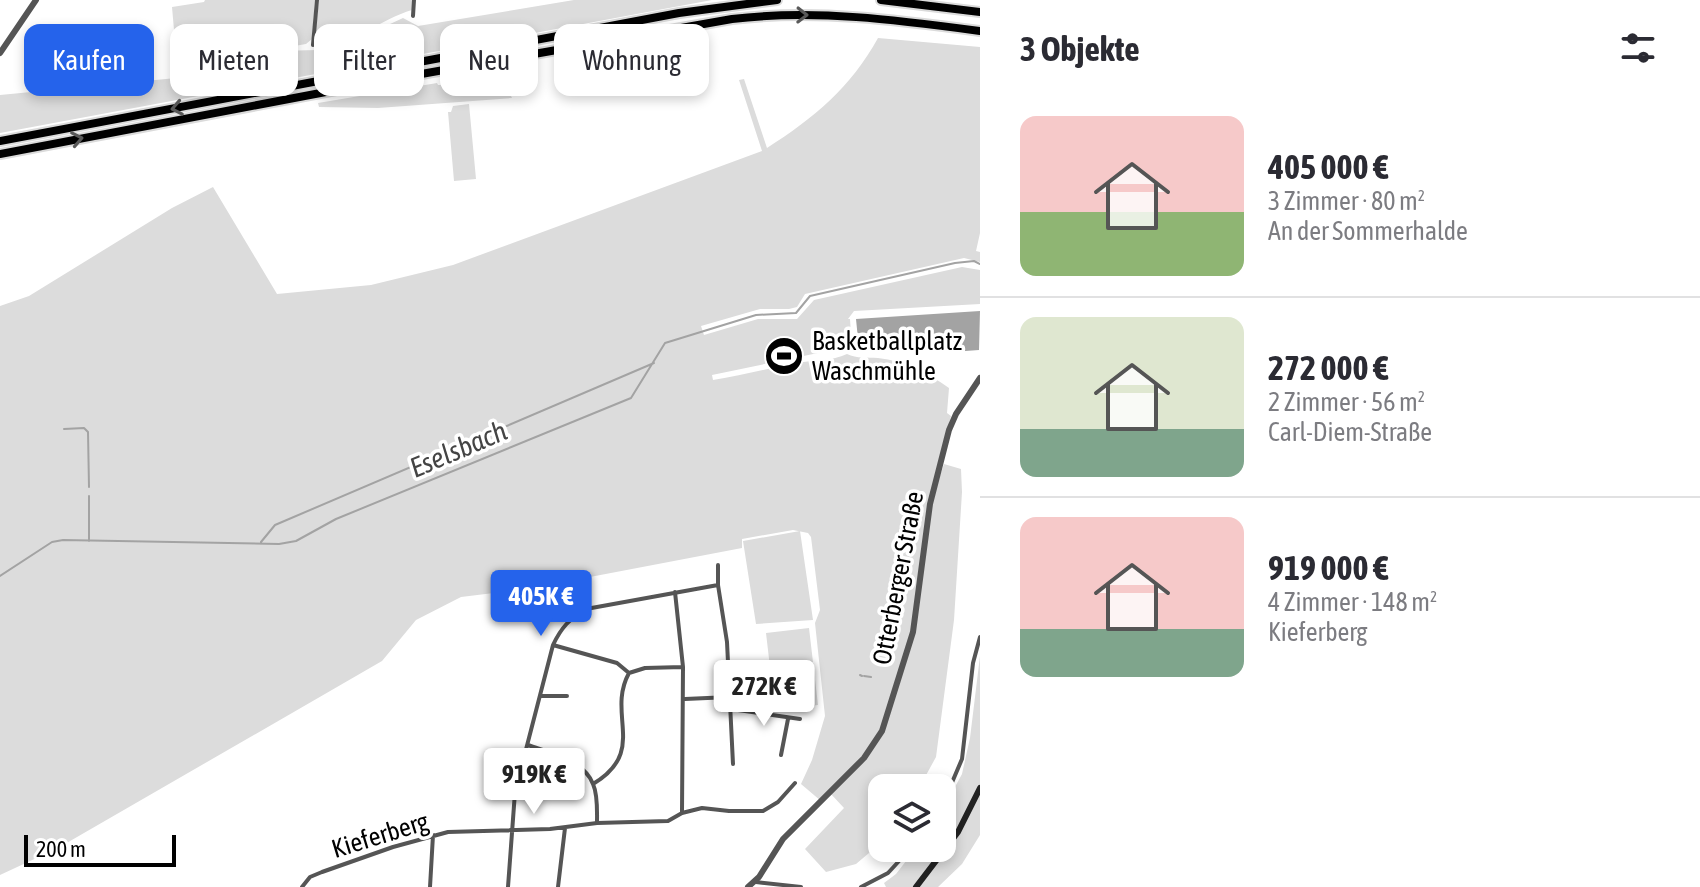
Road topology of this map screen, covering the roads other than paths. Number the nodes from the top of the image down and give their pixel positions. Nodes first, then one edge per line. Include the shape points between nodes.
1 (36, 0) edge
2 (317, 0) edge
3 (414, 0) edge
4 (777, 0) edge
5 (881, 0) edge
6 (980, 12) edge
7 (413, 16) dead end
8 (980, 31) edge
9 (313, 45) dead end
10 (0, 53) edge
11 (0, 141) edge
12 (0, 154) edge
13 (980, 378) edge
14 (718, 565) dead end
15 (718, 585) junction
16 (675, 592) junction
17 (980, 637) edge
18 (553, 645) junction
19 (683, 667) junction
20 (629, 673) junction
21 (540, 696) junction
22 (567, 696) dead end
23 (730, 697) junction
24 (684, 699) junction
25 (731, 709) junction
26 (788, 718) junction
27 (800, 719) dead end
28 (528, 745) junction
29 (781, 755) dead end
30 (733, 764) dead end
31 (956, 774) edge
32 (795, 783) dead end
33 (593, 784) junction
34 (980, 788) edge
35 (682, 813) junction
36 (597, 823) junction
37 (565, 828) junction
38 (511, 831) junction
39 (433, 835) junction
40 (898, 862) edge
41 (755, 882) junction
42 (302, 887) edge
43 (430, 887) edge
44 (508, 887) edge
45 (558, 887) edge
46 (748, 887) edge
47 (801, 887) edge
48 (861, 887) edge
49 (916, 887) edge

1 - 10 street
2 - 9 street
3 - 7 street
4 -> 11 highway via 679,13
5 - 6 highway
12 -> 8 highway via 741,18 825,15
13 - 41 street, Otterberger Straße via 949,430 930,504 913,632 882,731 864,758 783,839
14 - 15 street
15 - 16 street
15 - 23 street
16 - 18 street via 586,609 559,631
16 - 19 street
17 - 31 street
18 - 20 street via 617,663
18 - 21 street
19 - 20 street
19 - 24 street
20 - 33 street via 623,688 621,756 615,769
21 - 22 street
21 - 28 street
23 - 24 street
23 - 25 street
24 - 35 street
25 - 26 street
25 - 30 street
26 - 27 street
26 - 29 street
28 - 33 street via 575,764
28 - 38 street
32 - 35 street, Kieferberg via 763,811 708,808
33 - 36 street
34 - 49 main road via 958,832
35 - 36 street, Kieferberg via 668,821
36 - 37 street, Kieferberg
37 - 38 street, Kieferberg
37 - 45 street
38 - 39 street, Kieferberg
38 - 44 street
39 - 42 street, Kieferberg via 322,872
39 - 43 street
40 - 48 street
41 - 46 street, Otterberger Straße
41 - 47 street

